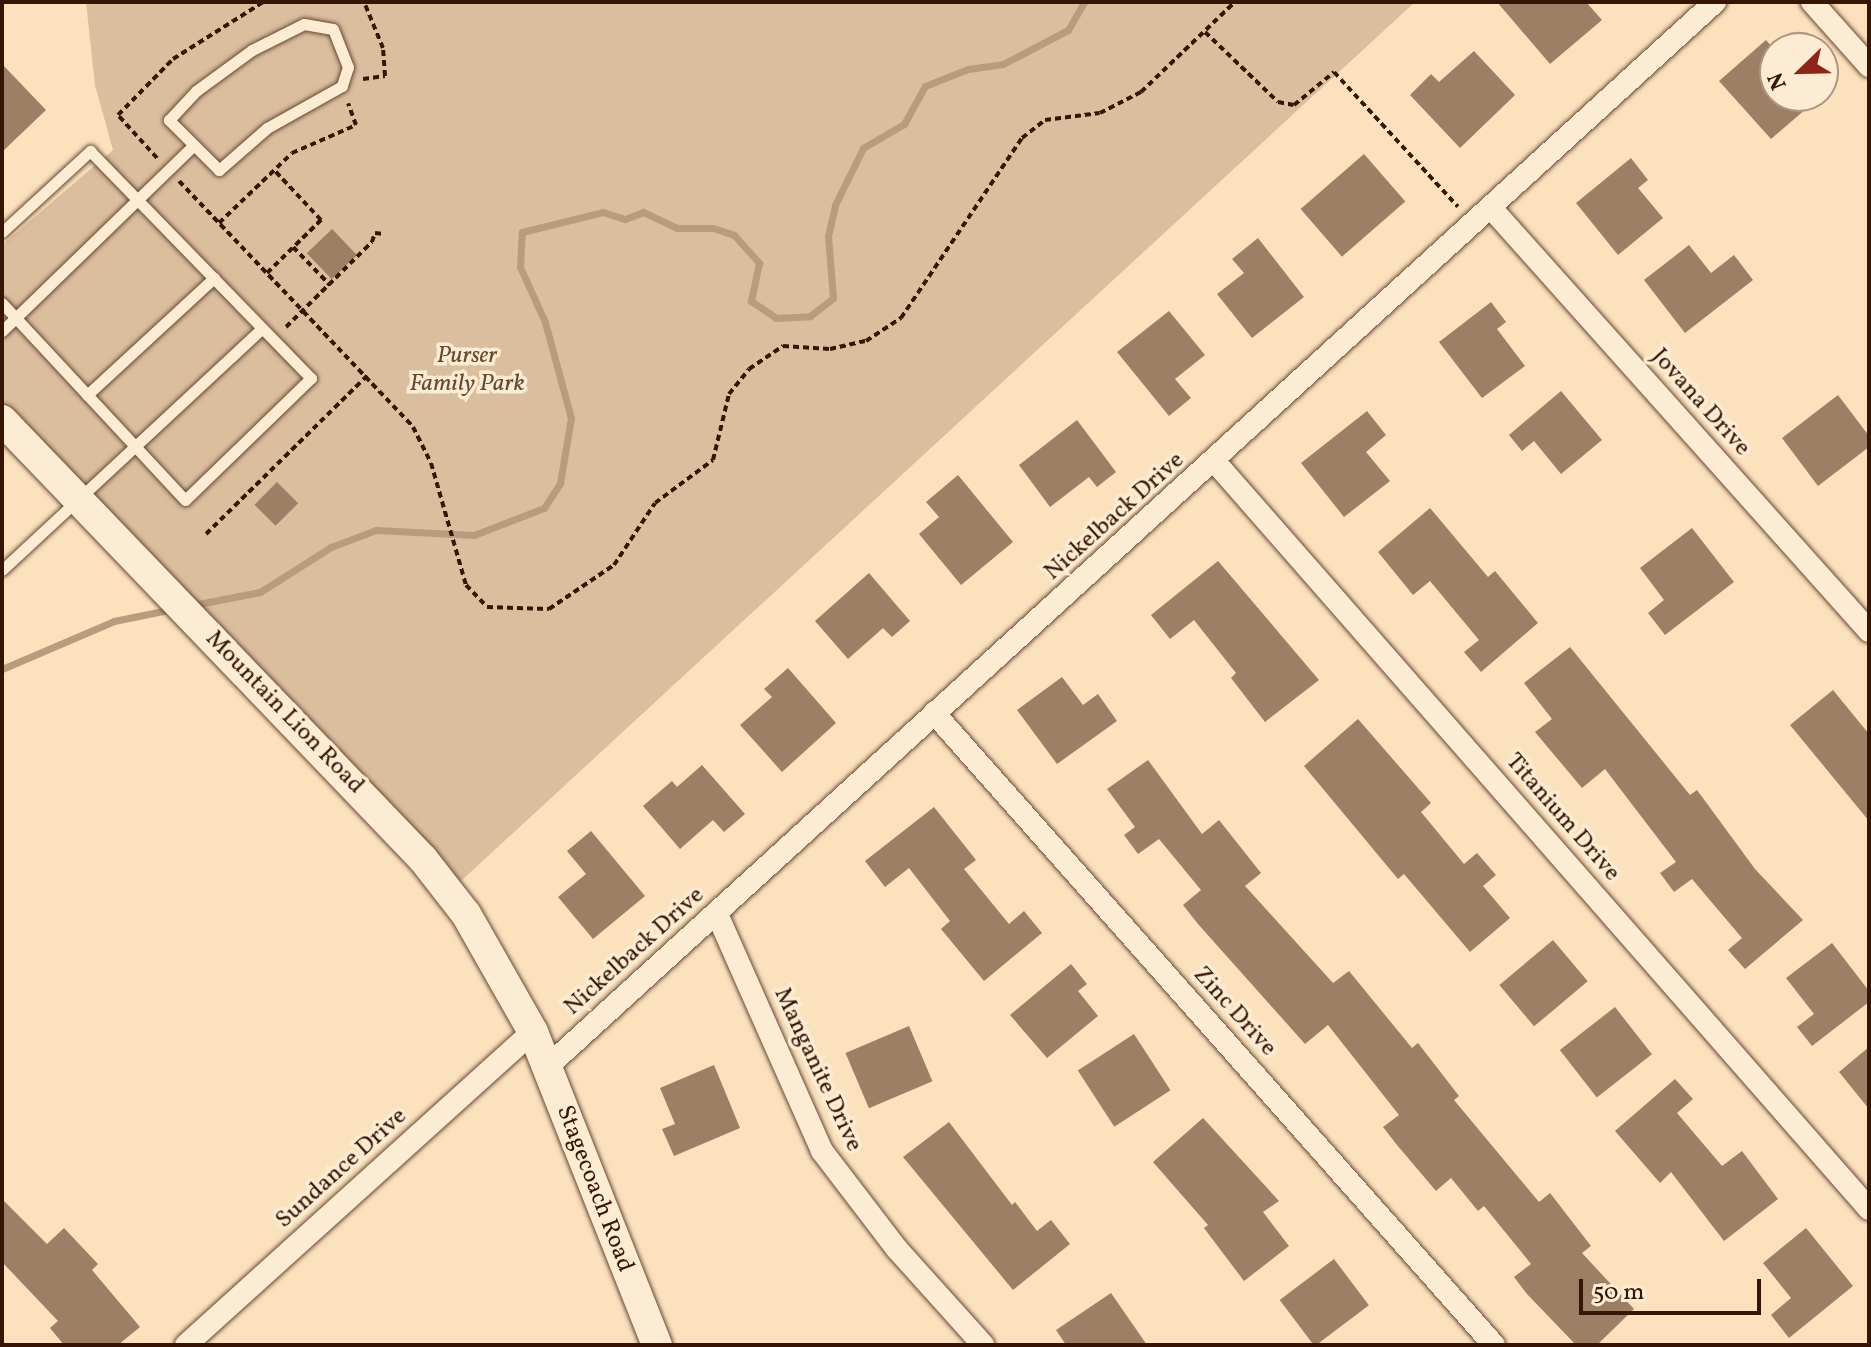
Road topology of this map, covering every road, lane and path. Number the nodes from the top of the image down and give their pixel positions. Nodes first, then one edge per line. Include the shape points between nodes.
1 (263, 2) edge
2 (364, 2) edge
3 (1235, 2) edge
4 (1715, 2) edge
5 (1812, 2) edge
6 (1205, 32) junction
7 (1869, 66) edge
8 (361, 85) dead end
9 (355, 95) dead end
10 (192, 147) junction
11 (169, 170) junction
12 (274, 170) junction
13 (138, 200) junction
14 (1492, 209) junction
15 (219, 223) junction
16 (1475, 224) junction
17 (2, 232) edge
18 (384, 234) dead end
19 (293, 247) junction
20 (267, 273) junction
21 (214, 278) junction
22 (330, 285) junction
23 (2, 303) edge
24 (303, 310) junction
25 (16, 318) junction
26 (262, 328) junction
27 (2, 331) edge
28 (273, 340) junction
29 (367, 376) junction
30 (87, 395) junction
31 (2, 420) edge
32 (135, 447) junction
33 (1216, 463) junction
34 (79, 501) junction
35 (206, 534) dead end
36 (2, 570) edge
37 (1869, 631) edge
38 (934, 713) junction
39 (717, 914) junction
40 (533, 1032) junction
41 (547, 1067) junction
42 (1869, 1209) edge
43 (186, 1345) edge
44 (657, 1345) edge
45 (983, 1345) edge
46 (1494, 1345) edge

1 - 11 path via 173,59 118,115
2 - 8 path via 383,48 385,76 363,79
3 - 6 path
4 - 14 street, Nickelback Drive
5 - 7 street
6 - 16 path via 1278,102 1294,105 1334,72
6 - 29 path via 1141,92 1118,106 1078,119 1045,120 1022,138 901,318 866,341 830,349 783,346 749,369 729,394 713,460 655,503 614,565 549,609 487,607 466,585 422,441
9 - 12 path via 348,103 356,125 292,153
10 - 10 lane via 219,170 279,120 342,86 348,67 333,29 304,24 252,50 196,91 169,120
10 - 11 lane
11 - 13 lane
11 - 15 path
12 - 15 path
12 - 19 path via 321,220
13 - 17 lane via 90,151
13 - 21 lane
13 - 25 lane
14 - 16 street, Nickelback Drive
14 - 37 street, Jovana Drive
15 - 20 path
16 - 33 street, Nickelback Drive
18 - 22 path via 375,233
19 - 20 path
19 - 22 path
20 - 24 path
21 - 26 lane
21 - 30 lane
22 - 24 path
23 - 25 lane
24 - 28 path
24 - 29 path
25 - 27 lane
25 - 30 lane
26 - 28 lane
26 - 32 lane
28 - 32 lane via 311,378 185,500
29 - 35 path
30 - 32 lane
31 - 34 street, Mountain Lion Road
32 - 34 lane
33 - 38 street, Nickelback Drive
33 - 42 street, Titanium Drive
34 - 36 lane
34 - 40 street, Mountain Lion Road via 423,859 466,914
38 - 39 street, Nickelback Drive
38 - 46 street, Zinc Drive
39 - 41 street, Nickelback Drive
39 - 45 street, Manganite Drive via 822,1151 897,1249
40 - 41 street, Stagecoach Road
40 - 43 street, Sundance Drive
41 - 44 street, Stagecoach Road

